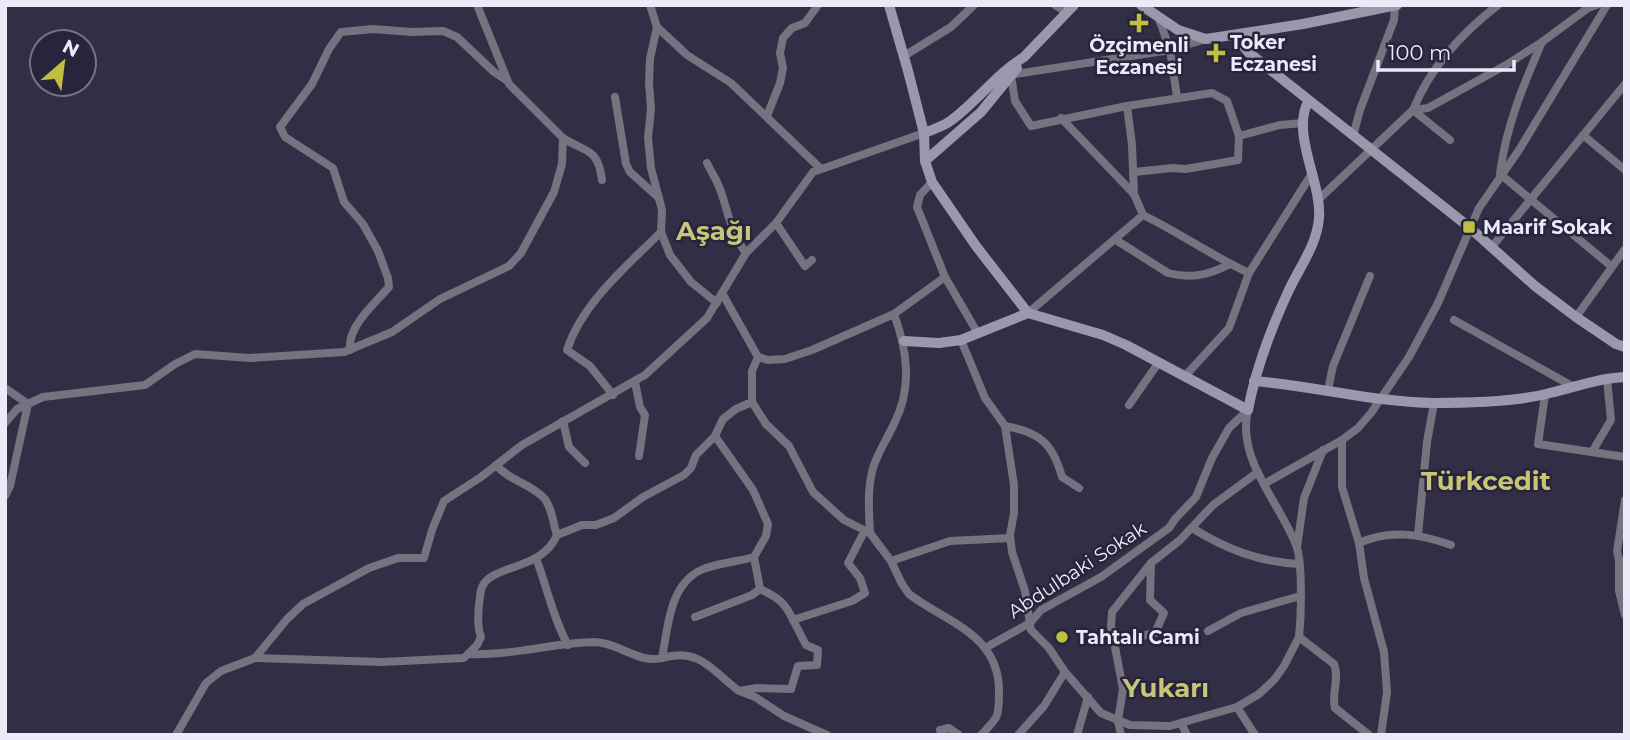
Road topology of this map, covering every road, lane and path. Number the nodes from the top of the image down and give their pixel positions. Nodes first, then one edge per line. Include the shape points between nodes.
1 (477, 5) edge
2 (650, 5) edge
3 (817, 5) edge
4 (889, 5) edge
5 (974, 5) edge
6 (1055, 5) edge
7 (1140, 5) edge
8 (1498, 5) edge
9 (1597, 5) edge
10 (1607, 5) edge
11 (1396, 6) edge
12 (1070, 9) edge
13 (1158, 16) junction
14 (657, 27) junction
15 (1235, 36) junction
16 (1206, 39) junction
17 (1542, 42) junction
18 (1170, 50) junction
19 (904, 56) junction
20 (1006, 76) junction
21 (507, 80) junction
22 (1623, 90) edge
23 (615, 97) dead end
24 (1177, 97) junction
25 (1308, 102) junction
26 (1127, 106) junction
27 (1413, 110) junction
28 (767, 116) junction
29 (1061, 118) junction
30 (1303, 123) junction
31 (923, 133) junction
32 (1583, 135) junction
33 (1239, 136) junction
34 (1353, 136) junction
35 (563, 138) junction
36 (1450, 140) dead end
37 (1371, 149) junction
38 (925, 161) junction
39 (707, 163) dead end
40 (821, 169) junction
41 (1625, 170) edge
42 (1134, 172) junction
43 (1311, 174) junction
44 (1500, 174) junction
45 (601, 180) dead end
46 (932, 182) junction
47 (1134, 194) junction
48 (659, 198) junction
49 (1319, 199) junction
50 (1531, 199) junction
51 (1143, 215) junction
52 (776, 223) junction
53 (1469, 227) junction
54 (661, 232) junction
55 (1116, 240) junction
56 (1491, 248) junction
57 (1625, 248) edge
58 (746, 253) junction
59 (812, 260) dead end
60 (1230, 264) junction
61 (1611, 266) junction
62 (1249, 273) junction
63 (1370, 276) dead end
64 (945, 278) junction
65 (722, 293) junction
66 (717, 303) junction
67 (1028, 313) junction
68 (894, 314) junction
69 (1576, 317) junction
70 (1454, 320) dead end
71 (977, 332) junction
72 (961, 340) junction
73 (904, 341) junction
74 (1625, 347) edge
75 (350, 350) junction
76 (758, 357) junction
77 (1159, 362) junction
78 (1185, 376) junction
79 (1625, 377) edge
80 (1606, 379) junction
81 (1254, 381) junction
82 (635, 382) junction
83 (1572, 386) junction
84 (5, 388) edge
85 (1328, 390) junction
86 (613, 395) junction
87 (1545, 395) junction
88 (1380, 399) junction
89 (752, 402) junction
90 (1434, 403) junction
91 (27, 404) junction
92 (1129, 405) dead end
93 (1248, 410) junction
94 (563, 421) junction
95 (5, 423) edge
96 (1005, 426) junction
97 (715, 436) junction
98 (1342, 440) junction
99 (1323, 450) junction
100 (1592, 452) junction
101 (639, 456) dead end
102 (1625, 457) edge
103 (585, 463) dead end
104 (496, 465) junction
105 (1258, 472) junction
106 (1264, 484) junction
107 (1080, 488) dead end
108 (5, 496) edge
109 (1625, 500) edge
110 (1169, 528) junction
111 (1192, 528) junction
112 (867, 533) junction
113 (556, 535) junction
114 (1418, 535) junction
115 (1010, 538) junction
116 (1180, 540) junction
117 (1359, 543) junction
118 (1451, 545) dead end
119 (1297, 547) junction
120 (754, 557) junction
121 (536, 558) junction
122 (1622, 560) edge
123 (891, 561) junction
124 (1151, 563) junction
125 (1299, 564) junction
126 (760, 589) junction
127 (1300, 596) junction
128 (1625, 615) edge
129 (695, 617) dead end
130 (793, 620) junction
131 (1030, 622) junction
132 (1209, 631) dead end
133 (1138, 637) dead end
134 (1299, 637) junction
135 (568, 645) junction
136 (985, 648) junction
137 (469, 654) junction
138 (255, 658) junction
139 (662, 658) junction
140 (1066, 672) junction
141 (740, 691) junction
142 (1088, 697) junction
143 (1237, 707) junction
144 (1118, 721) junction
145 (1181, 723) junction
146 (940, 730) dead end
147 (176, 735) edge
148 (827, 735) edge
149 (959, 735) edge
150 (981, 735) edge
151 (1018, 735) edge
152 (1077, 735) edge
153 (1121, 735) edge
154 (1187, 735) edge
155 (1255, 735) edge
156 (1369, 735) edge
157 (1381, 735) edge

1 - 21 street
2 - 14 street
3 - 28 street via 805,23 783,37 780,83
4 - 19 street
5 - 19 street via 951,27
6 - 12 street
7 - 13 street
8 - 27 street via 1452,48 1420,92
9 - 17 street
10 - 44 street
11 - 15 street
11 - 34 street
12 - 20 street
13 - 16 street via 1178,30
13 - 18 street
14 - 28 street
14 - 48 street via 650,59 648,138
15 - 16 street
15 - 25 street
16 - 18 street
17 - 27 street via 1429,108
17 - 44 street via 1506,132
18 - 20 street
18 - 24 street
19 - 31 street
20 - 29 street via 1015,102 1031,126
20 - 31 street via 947,123
20 - 38 street via 981,112
21 - 35 street
21 - 75 street via 457,37 443,31 341,32 280,127 285,137 332,168 344,202 363,224 388,278 388,287 352,332
22 - 32 street
23 - 48 street via 628,168
24 - 26 street
24 - 33 street via 1212,93 1227,101
25 - 30 street
25 - 34 street
26 - 29 street
26 - 42 street
27 - 36 street
27 - 37 street
28 - 40 street
29 - 47 street
30 - 33 street
30 - 43 street
31 - 38 street
31 - 40 street
32 - 41 street
32 - 50 street
33 - 42 street via 1238,160
34 - 37 street
35 - 45 street via 591,153 599,163
35 - 75 street via 554,192 522,253 509,266 440,299 392,332
37 - 49 street
37 - 53 street
38 - 46 street
39 - 58 street
40 - 52 street via 813,172
42 - 47 street
43 - 49 street
43 - 62 street
44 - 50 street
44 - 53 street
46 - 64 street via 920,195 917,208
46 - 67 street
47 - 51 street
48 - 54 street
49 - 81 street via 1318,231 1264,348
50 - 56 street
50 - 61 street
51 - 55 street
51 - 60 street
52 - 58 street
52 - 59 street via 805,266
53 - 56 street
53 - 88 street via 1432,314
54 - 66 street via 670,255 691,282
54 - 86 street via 620,272 571,336 567,350 590,366
55 - 60 street via 1177,275 1201,275
55 - 67 street
56 - 69 street
57 - 61 street
58 - 65 street
60 - 62 street
61 - 69 street
62 - 78 street via 1229,328
63 - 85 street via 1333,366
64 - 68 street
64 - 71 street
65 - 66 street
65 - 76 street
66 - 82 street via 707,318
67 - 71 street
67 - 77 street via 1103,335
68 - 73 street
68 - 76 street via 785,359
69 - 74 street
70 - 83 street
71 - 72 street
72 - 73 street
72 - 96 street via 985,398
73 - 112 street via 908,375 896,421 873,469
75 - 91 street via 250,358 195,355 145,385 43,397
76 - 89 street via 752,371
77 - 78 street
77 - 92 street
78 - 93 street
79 - 80 street
80 - 83 street
80 - 100 street via 1611,420
81 - 85 street
81 - 93 street
82 - 86 street
82 - 101 street via 645,415
83 - 87 street
84 - 91 street
85 - 88 street
86 - 94 street
87 - 90 street
87 - 100 street via 1538,444
88 - 90 street
88 - 98 street via 1358,428
89 - 97 street via 723,419
89 - 112 street via 789,446 813,492
90 - 114 street
91 - 95 street
91 - 108 street
93 - 105 street via 1246,431
93 - 110 street, Abdulbaki Sokak via 1228,428 1196,497
94 - 103 street via 569,447
94 - 104 street
96 - 107 street via 1037,437 1053,452 1062,477
96 - 115 street via 1014,485
97 - 113 street via 684,475 614,518
97 - 120 street via 753,489 768,524
98 - 99 street
98 - 117 street via 1342,487
99 - 106 street
99 - 119 street via 1304,498
100 - 102 street
104 - 113 street via 505,476 543,497
104 - 138 street via 444,501 424,558 398,558 369,568 303,604
105 - 106 street
105 - 111 street via 1213,505
106 - 119 street
109 - 122 street via 1617,551
110 - 116 street
110 - 131 street, Abdulbaki Sokak via 1101,577 1041,610
111 - 116 street
111 - 125 street via 1252,557
112 - 123 street
112 - 130 street via 848,564 865,593
113 - 121 street via 552,546
114 - 117 street via 1377,535
114 - 118 street
115 - 123 street via 950,541
115 - 131 street
116 - 124 street
117 - 157 street via 1384,652 1387,692
119 - 125 street
120 - 126 street
120 - 139 street via 702,570 683,585 675,599
121 - 135 street
121 - 137 street via 491,577 482,586 478,608 481,637
122 - 128 street via 1619,591
123 - 136 street via 909,594 959,625
124 - 133 street via 1150,600 1164,613 1155,632
124 - 144 street via 1112,612 1123,689
125 - 127 street
126 - 129 street
126 - 130 street via 787,606
127 - 132 street via 1241,613
127 - 134 street
130 - 141 street via 806,645 818,650 817,665 798,666 791,689
131 - 136 street, Abdulbaki Sokak
131 - 140 street via 1031,631
134 - 143 street via 1274,680
134 - 156 street via 1334,664 1335,708
135 - 137 street
135 - 139 street via 595,642 653,660
136 - 150 street via 995,667 999,697 996,721
137 - 138 street via 464,658 382,662
138 - 147 street via 221,671 206,683
139 - 141 street via 674,654 698,657
140 - 142 street
140 - 151 street
141 - 148 street
142 - 144 street via 1101,713
142 - 152 street
143 - 145 street
143 - 155 street
144 - 145 street via 1149,726
144 - 153 street
145 - 154 street
146 - 149 street

